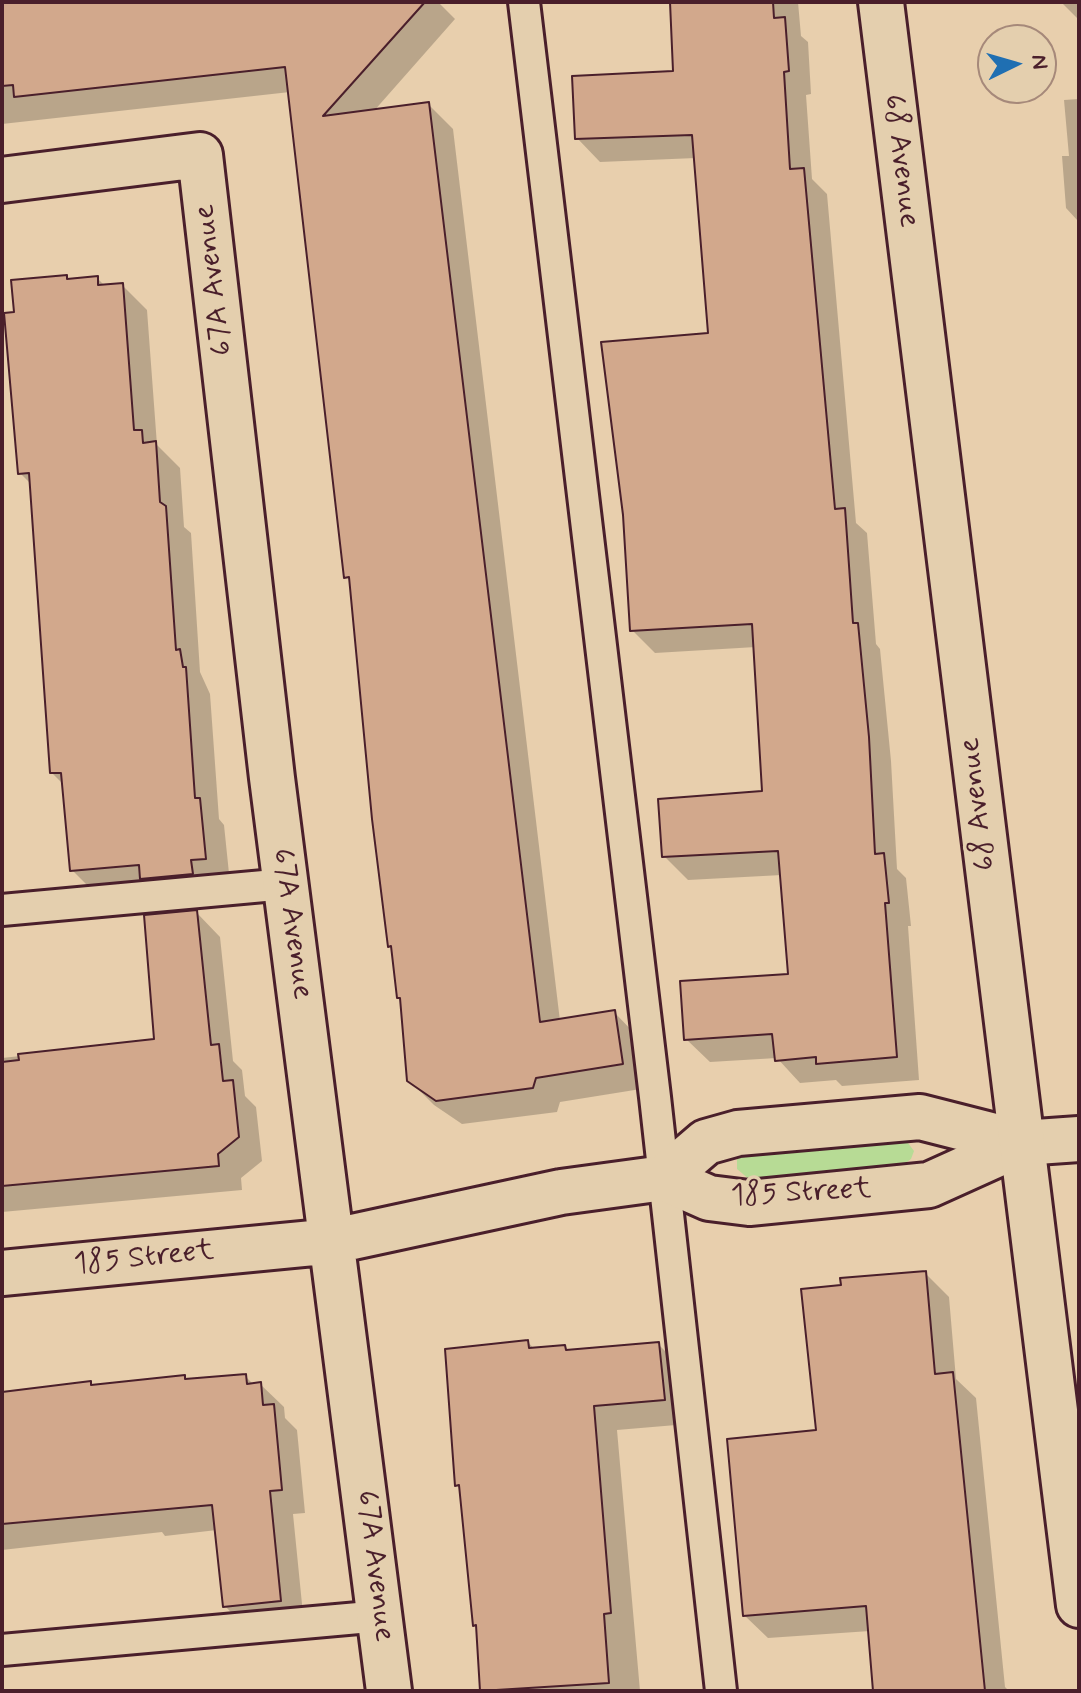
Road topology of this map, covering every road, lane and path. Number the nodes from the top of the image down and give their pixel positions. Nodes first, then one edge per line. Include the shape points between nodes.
1 (524, 2) edge
2 (881, 2) edge
3 (2, 180) edge
4 (286, 884) junction
5 (2, 910) edge
6 (1079, 1139) edge
7 (1022, 1143) junction
8 (664, 1178) junction
9 (334, 1241) junction
10 (2, 1273) edge
11 (1079, 1605) edge
12 (381, 1616) junction
13 (2, 1650) edge
14 (389, 1691) edge
15 (721, 1691) edge

1 - 8 lane
2 - 7 street, 68 Avenue
3 - 4 street, 67A Avenue via 200,155
4 - 5 lane
4 - 9 street, 67A Avenue
6 - 7 street, 185 Street
7 - 8 street, 185 Street via 929,1185 749,1203 709,1198
7 - 8 street, 185 Street via 920,1117 738,1133 706,1142
7 - 11 street, 68 Avenue
8 - 9 street, 185 Street via 561,1192
8 - 15 lane
9 - 10 street, 185 Street
9 - 12 street, 67A Avenue
12 - 13 lane
12 - 14 street, 67A Avenue

